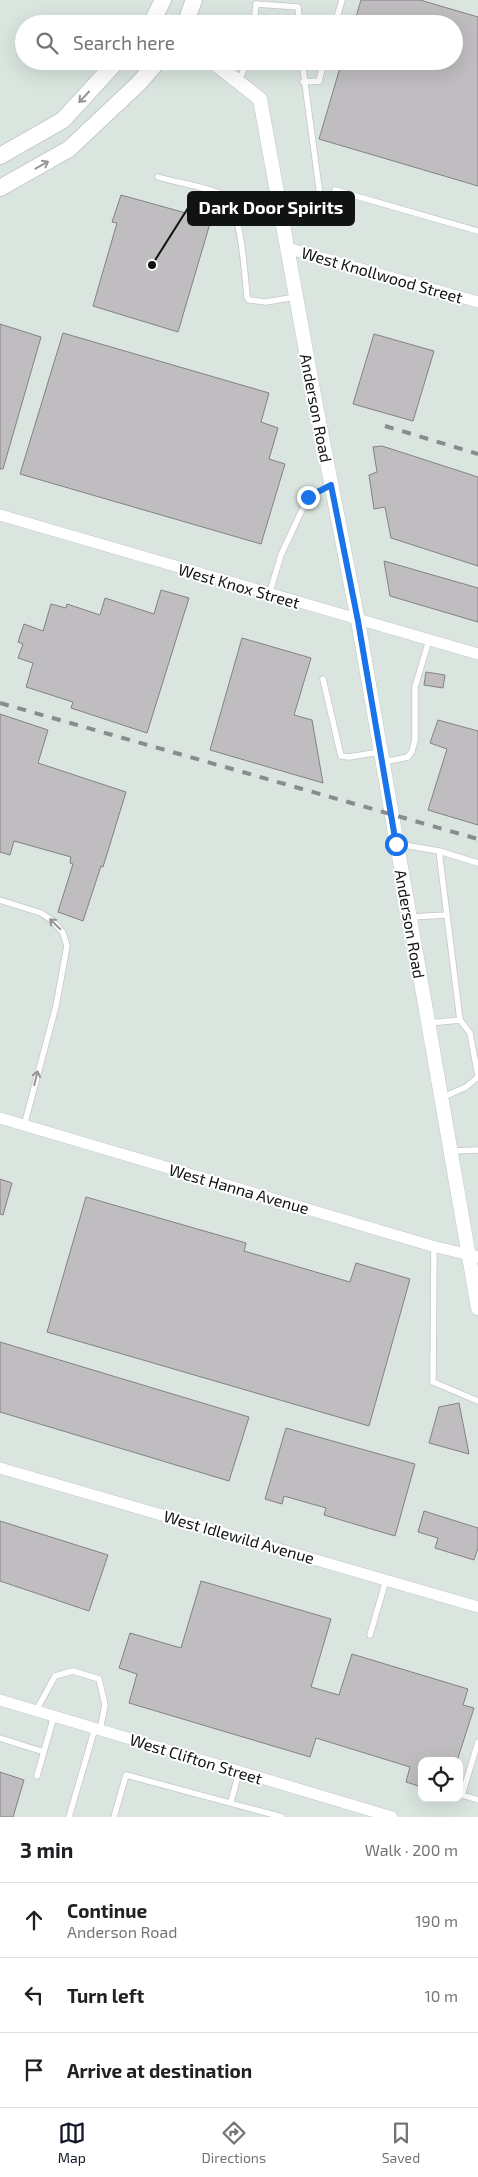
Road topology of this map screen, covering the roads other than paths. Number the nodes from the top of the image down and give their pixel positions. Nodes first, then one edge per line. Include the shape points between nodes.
1 (163, 0) edge
2 (194, 0) edge
3 (342, 0) edge
4 (256, 2) edge
5 (282, 3) edge
6 (156, 15) edge
7 (188, 15) edge
8 (255, 15) edge
9 (299, 15) edge
10 (338, 15) edge
11 (109, 70) edge
12 (150, 70) edge
13 (223, 70) edge
14 (244, 70) edge
15 (302, 70) edge
16 (322, 70) edge
17 (238, 82) junction
18 (303, 82) junction
19 (0, 156) edge
20 (158, 177) dead end
21 (0, 188) edge
22 (335, 190) dead end
23 (321, 202) dead end
24 (478, 231) edge
25 (287, 248) junction
26 (296, 297) junction
27 (478, 304) edge
28 (331, 485) junction
29 (0, 515) edge
30 (269, 594) junction
31 (358, 621) junction
32 (429, 640) junction
33 (478, 654) edge
34 (323, 679) dead end
35 (381, 757) junction
36 (396, 844) junction
37 (439, 851) junction
38 (478, 863) edge
39 (0, 900) edge
40 (447, 915) junction
41 (409, 917) junction
42 (460, 1020) junction
43 (427, 1023) junction
44 (475, 1045) edge
45 (478, 1077) edge
46 (440, 1098) junction
47 (0, 1118) edge
48 (24, 1126) junction
49 (478, 1150) edge
50 (450, 1151) junction
51 (434, 1247) junction
52 (473, 1256) edge
53 (478, 1308) edge
54 (478, 1402) edge
55 (0, 1468) edge
56 (386, 1580) junction
57 (478, 1607) edge
58 (370, 1635) dead end
59 (0, 1700) edge
60 (36, 1711) junction
61 (54, 1716) junction
62 (97, 1729) junction
63 (0, 1738) edge
64 (478, 1742) edge
65 (44, 1752) junction
66 (239, 1772) junction
67 (38, 1776) dead end
68 (478, 1800) edge
69 (231, 1802) junction
70 (69, 1817) edge
71 (114, 1817) edge
72 (282, 1817) edge
73 (392, 1817) edge

1 - 6 main road
2 - 7 main road
3 - 10 lane
4 - 5 lane
4 - 8 lane
5 - 9 lane via 298,7
11 -> 19 main road via 62,120
21 -> 12 main road via 69,149
13 - 17 street, Anderson Road
14 - 17 lane
15 - 18 lane
16 - 18 lane via 319,81
17 - 25 street, Anderson Road via 260,99
18 - 23 lane
20 - 26 lane via 222,194 231,202 240,236 249,300 266,302
22 - 24 lane
25 - 26 street, Anderson Road
25 - 27 street, West Knollwood Street
26 - 28 street, Anderson Road
28 - 30 lane via 308,497 281,555
28 - 31 street, Anderson Road
29 - 30 street, West Knox Street
30 - 31 street, West Knox Street
31 - 32 street, West Knox Street
31 - 35 street, Anderson Road
32 - 33 street, West Knox Street
32 - 35 lane via 416,686 412,751 408,756
34 - 35 lane via 341,756
35 - 36 street, Anderson Road
36 - 37 lane
36 - 41 street, Anderson Road
37 - 38 lane
37 - 40 lane
48 -> 39 lane via 56,1006 67,946 54,921 41,913
40 - 41 lane
40 - 42 lane
41 - 43 street, Anderson Road
42 - 43 lane
42 - 44 lane
43 - 46 street, Anderson Road
44 - 45 lane
45 - 46 lane via 466,1087
46 - 50 street, Anderson Road
47 - 48 street, West Hanna Avenue
48 - 51 street, West Hanna Avenue
49 - 50 lane
50 - 52 street, Anderson Road
51 - 52 street, West Hanna Avenue
51 - 54 lane via 433,1382
52 - 53 street, Anderson Road
55 - 56 street, West Idlewild Avenue
56 - 57 street, West Idlewild Avenue
56 - 58 lane
59 - 60 street, West Clifton Street
60 - 61 street, West Clifton Street
60 - 62 lane via 56,1676 73,1671 98,1679 105,1705
61 - 62 street, West Clifton Street
61 - 65 lane
62 - 66 street, West Clifton Street
62 - 70 lane
63 - 65 lane
64 - 68 lane via 462,1795
65 - 67 lane
66 - 69 lane
66 - 73 street, West Clifton Street
69 - 71 lane via 126,1775
69 - 72 lane

